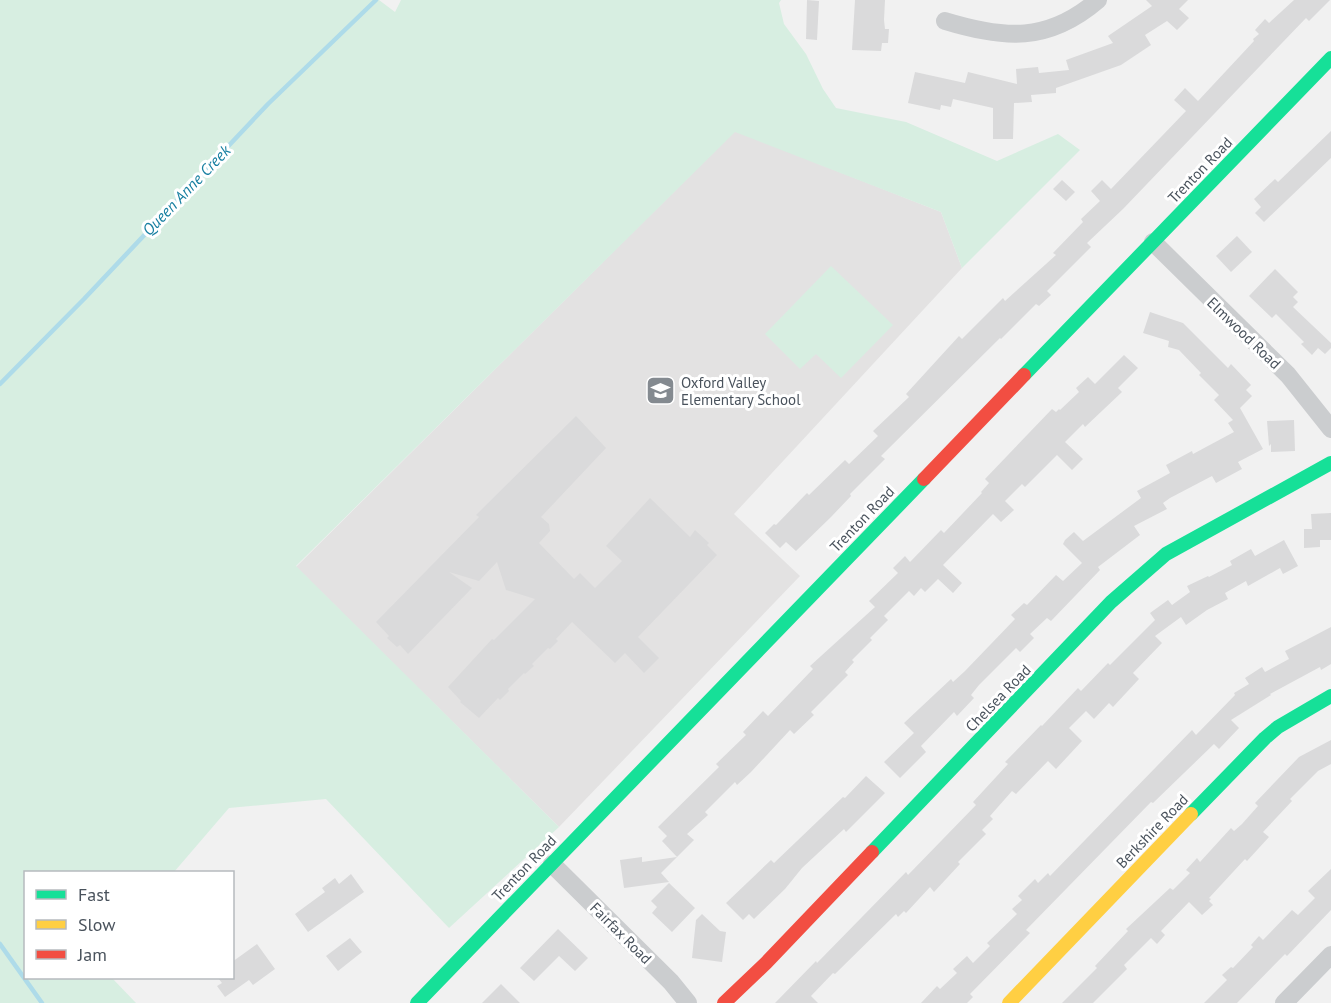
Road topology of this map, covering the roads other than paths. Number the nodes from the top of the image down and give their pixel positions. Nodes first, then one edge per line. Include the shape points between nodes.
1 (1098, 0) edge
2 (945, 21) dead end
3 (1331, 58) edge
4 (1153, 243) junction
5 (1331, 429) edge
6 (1331, 463) edge
7 (1331, 696) edge
8 (552, 864) junction
9 (1331, 955) edge
10 (417, 1003) edge
11 (688, 1003) edge
12 (724, 1003) edge
13 (1009, 1003) edge
14 (1284, 1003) edge

1 - 2 street via 1068,22 1034,33 994,34
3 - 4 main road, Trenton Road
4 - 5 street, Elmwood Road via 1288,375
4 - 8 main road, Trenton Road
6 - 12 main road, Chelsea Road via 1182,544 1142,574
7 - 13 main road, Berkshire Road via 1265,738
8 - 10 main road, Trenton Road
8 - 11 street, Fairfax Road
9 - 14 street

